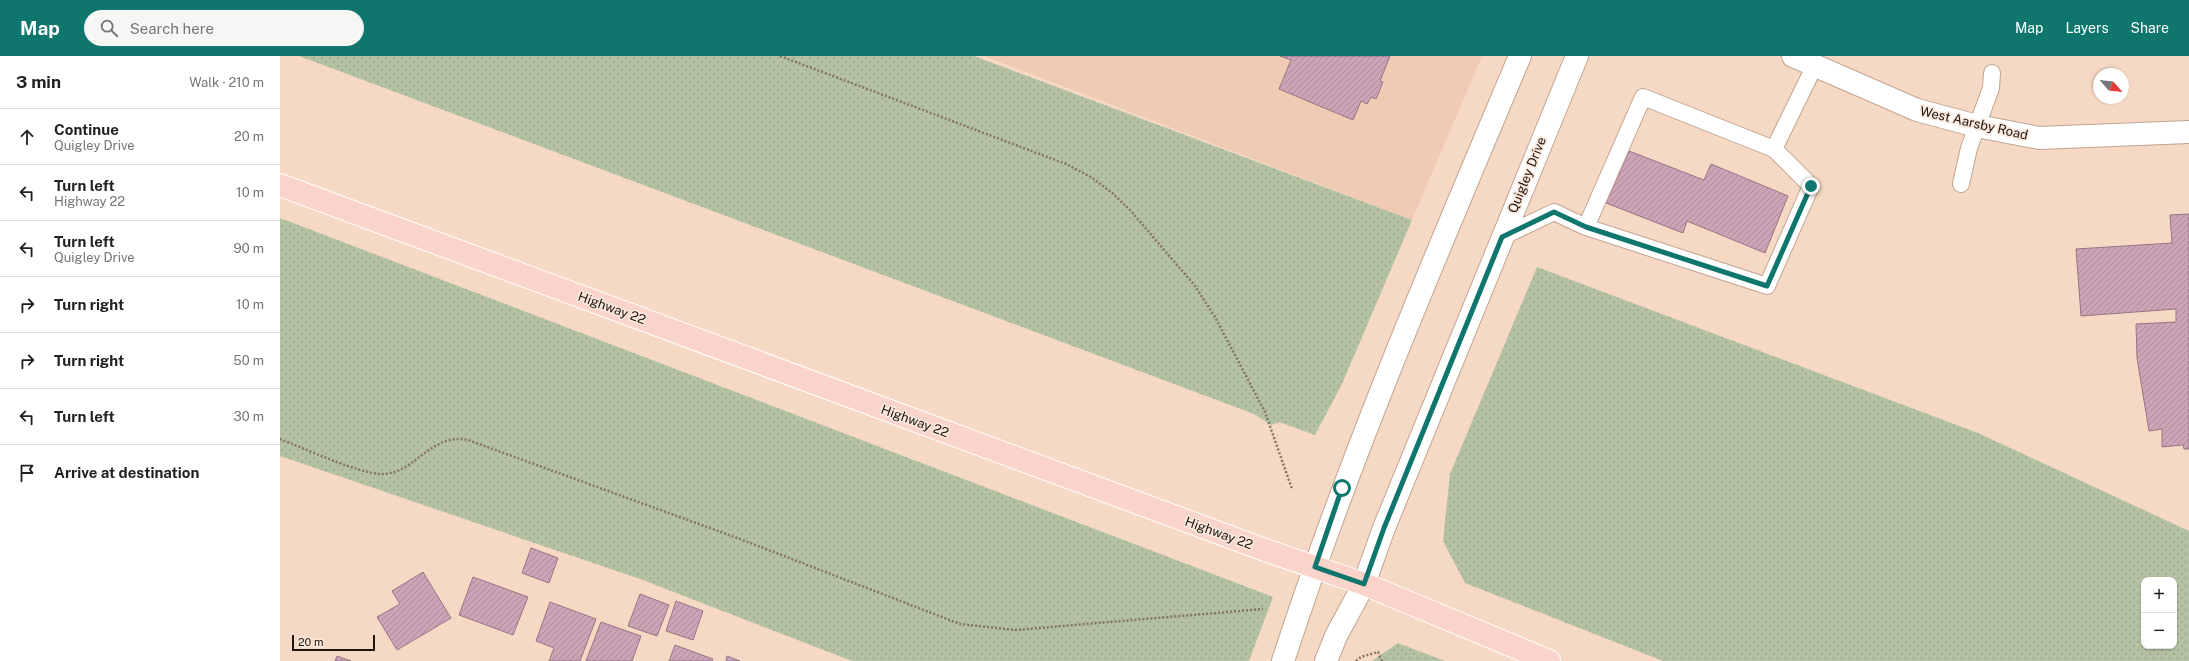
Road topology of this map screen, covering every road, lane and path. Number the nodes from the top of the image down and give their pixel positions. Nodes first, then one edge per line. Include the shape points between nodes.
1 (780, 56) edge
2 (1520, 56) edge
3 (1576, 56) edge
4 (1793, 56) edge
5 (1815, 65) junction
6 (1992, 73) dead end
7 (1977, 126) junction
8 (2189, 132) edge
9 (1774, 149) junction
10 (280, 184) edge
11 (1961, 184) dead end
12 (1586, 227) junction
13 (1502, 237) junction
14 (280, 439) edge
15 (1292, 489) dead end
16 (1315, 567) junction
17 (1364, 584) junction
18 (1263, 609) dead end
19 (1283, 661) edge
20 (1326, 661) edge
21 (1356, 661) edge
22 (1382, 661) edge
23 (1549, 661) edge

1 - 15 path via 1066,164 1091,176 1112,193 1130,210 1195,286 1215,317 1266,412
2 - 16 street via 1336,505
3 - 13 street, Quigley Drive
4 - 5 street, West Aarsby Road
5 - 7 street, West Aarsby Road via 1917,110
5 - 9 lane
6 - 7 lane via 1991,88
7 - 8 street, West Aarsby Road via 2040,138
7 - 11 lane
9 - 12 lane via 1643,97
9 - 12 lane via 1811,186 1767,286
10 - 16 main road, Highway 22
12 - 13 lane via 1554,212
13 - 17 street, Quigley Drive via 1387,520
14 - 18 path via 370,473 382,474 391,473 447,440 468,440 740,539 960,624 1015,630
16 - 17 main road, Highway 22
16 - 19 street
17 - 20 street, Quigley Drive via 1336,636
17 - 23 main road, Highway 22
21 - 22 path via 1378,652

